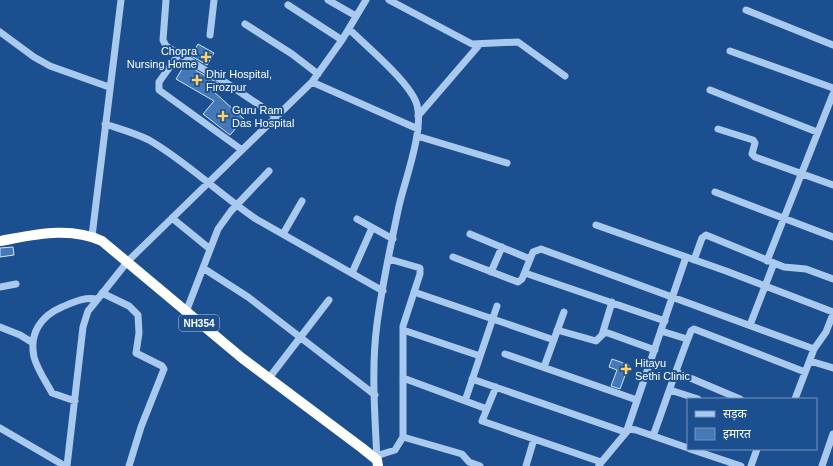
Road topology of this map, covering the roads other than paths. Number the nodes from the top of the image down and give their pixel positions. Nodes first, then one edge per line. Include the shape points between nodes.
1 (121, 0) edge
2 (166, 0) edge
3 (214, 0) edge
4 (328, 0) edge
5 (366, 0) edge
6 (389, 0) edge
7 (288, 5) dead end
8 (746, 10) dead end
9 (356, 16) junction
10 (245, 24) dead end
11 (349, 29) junction
12 (0, 32) edge
13 (210, 35) dead end
14 (342, 40) junction
15 (480, 44) junction
16 (833, 44) edge
17 (730, 51) dead end
18 (179, 54) junction
19 (318, 74) junction
20 (565, 76) dead end
21 (312, 82) junction
22 (109, 86) junction
23 (833, 88) edge
24 (710, 90) dead end
25 (833, 94) edge
26 (418, 116) junction
27 (277, 117) junction
28 (105, 124) junction
29 (718, 130) dead end
30 (817, 132) junction
31 (417, 133) junction
32 (242, 150) junction
33 (507, 163) dead end
34 (269, 171) dead end
35 (801, 173) junction
36 (209, 182) junction
37 (833, 185) edge
38 (714, 192) dead end
39 (302, 201) dead end
40 (236, 206) junction
41 (172, 218) junction
42 (784, 218) junction
43 (357, 219) dead end
44 (596, 226) dead end
45 (372, 228) junction
46 (283, 234) junction
47 (470, 234) dead end
48 (92, 236) junction
49 (833, 237) edge
50 (393, 239) junction
51 (0, 241) edge
52 (502, 247) junction
53 (210, 249) junction
54 (453, 257) dead end
55 (686, 257) junction
56 (389, 259) junction
57 (530, 259) junction
58 (694, 260) junction
59 (128, 261) junction
60 (770, 262) junction
61 (203, 268) junction
62 (491, 272) junction
63 (352, 273) junction
64 (525, 273) junction
65 (833, 279) edge
66 (16, 284) dead end
67 (764, 286) junction
68 (0, 287) edge
69 (383, 291) junction
70 (414, 292) junction
71 (100, 296) junction
72 (672, 299) junction
73 (329, 300) dead end
74 (612, 302) junction
75 (497, 306) dead end
76 (186, 312) junction
77 (564, 312) dead end
78 (833, 313) edge
79 (493, 319) junction
80 (665, 321) junction
81 (750, 325) junction
82 (0, 327) edge
83 (403, 330) junction
84 (557, 330) junction
85 (661, 331) junction
86 (602, 335) junction
87 (300, 337) junction
88 (687, 339) junction
89 (554, 340) junction
90 (33, 344) junction
91 (814, 349) junction
92 (655, 350) junction
93 (505, 354) dead end
94 (480, 356) junction
95 (810, 361) junction
96 (544, 367) junction
97 (833, 368) edge
98 (676, 372) junction
99 (805, 372) junction
100 (269, 378) junction
101 (403, 378) junction
102 (472, 379) junction
103 (496, 387) junction
104 (670, 390) junction
105 (375, 395) junction
106 (695, 398) edge
107 (738, 398) edge
108 (795, 398) edge
109 (637, 400) junction
110 (75, 401) junction
111 (465, 401) junction
112 (487, 409) junction
113 (0, 428) edge
114 (626, 431) junction
115 (833, 434) edge
116 (653, 436) junction
117 (403, 437) junction
118 (534, 440) junction
119 (687, 448) edge
120 (692, 450) edge
121 (757, 450) edge
122 (377, 461) edge
123 (600, 464) edge
124 (66, 466) edge
125 (129, 466) edge
126 (480, 466) edge
127 (526, 466) edge
128 (740, 466) edge
129 (751, 466) edge
130 (822, 466) edge

1 - 22 street
2 - 18 street via 163,40 166,46
3 - 13 street
4 - 9 street
5 - 9 street
6 - 15 street via 466,42
7 - 14 street
8 - 16 street
9 - 11 street
10 - 19 street
11 - 14 street
11 - 26 street via 409,91 417,105
12 - 22 street via 50,66
14 - 19 street
15 - 20 street via 518,42
15 - 26 street
17 - 23 street
18 - 27 street
18 - 32 street via 159,82 159,90
19 - 21 street
21 - 27 street
21 - 31 street
22 - 28 street
24 - 30 street
25 - 30 street
26 - 31 street
27 - 32 street
28 - 36 street via 150,141
28 - 48 street
29 - 35 street via 751,139 755,143 753,156
30 - 35 street
31 - 33 street
31 - 50 street
32 - 36 street
34 - 40 street
35 - 37 street
35 - 42 street
36 - 40 street
36 - 41 street
38 - 42 street
39 - 46 street
40 - 46 street
40 - 53 street via 218,229
41 - 53 street
41 - 59 street
42 - 49 street
42 - 60 street
43 - 45 street
44 - 55 street
45 - 50 street
45 - 63 street
46 - 63 street
47 - 52 street
48 - 51 highway, NH354 via 59,232
48 - 59 highway, NH354
50 - 56 street
52 - 57 street
52 - 62 street
53 - 61 street
54 - 62 street
55 - 58 street
55 - 72 street
56 - 69 street
56 - 70 street via 420,268
57 - 64 street
57 - 72 street via 534,251 541,249
58 - 60 street via 702,238 706,235
58 - 67 street
59 - 71 street
59 - 76 highway, NH354
60 - 65 street via 784,267 806,269
60 - 67 street
61 - 76 street
61 - 87 street via 242,293
62 - 64 street via 516,282 520,281
63 - 69 street
64 - 74 street
66 - 68 street
67 - 78 street
67 - 81 street
69 - 105 street via 376,334
70 - 79 street
70 - 83 street
71 - 90 street via 86,298 54,311 37,326
71 - 110 street via 88,311 83,327
71 - 125 street via 129,306 138,315 136,353 164,369
72 - 80 street
72 - 81 street
73 - 87 street
74 - 80 street
74 - 86 street
75 - 79 street
76 - 100 highway, NH354
77 - 84 street
78 - 91 street via 826,332
79 - 89 street
79 - 94 street
80 - 85 street
81 - 91 street
82 - 90 street via 20,335
83 - 94 street
83 - 101 street
84 - 86 street via 594,341
84 - 89 street
85 - 88 street
85 - 92 street
86 - 92 street via 608,333
87 - 100 street
87 - 105 street
88 - 98 street
88 - 99 street via 692,330 697,329
89 - 96 street
90 - 110 street via 34,357 52,393
91 - 95 street
92 - 109 street
93 - 96 street
94 - 102 street
95 - 97 street
95 - 99 street
96 - 109 street
98 - 104 street
98 - 107 street
99 - 108 street
100 - 122 highway, NH354
101 - 111 street
101 - 117 street
102 - 103 street
102 - 111 street
103 - 112 street
103 - 114 street
104 - 106 street
104 - 116 street
105 - 122 street
109 - 114 street
110 - 124 street
111 - 112 street
112 - 118 street via 482,421
113 - 124 street
114 - 116 street via 636,430
114 - 123 street
115 - 130 street
116 - 119 street
117 - 122 street via 395,450
117 - 126 street via 462,454 469,462
118 - 123 street
118 - 127 street
120 - 128 street
121 - 129 street

